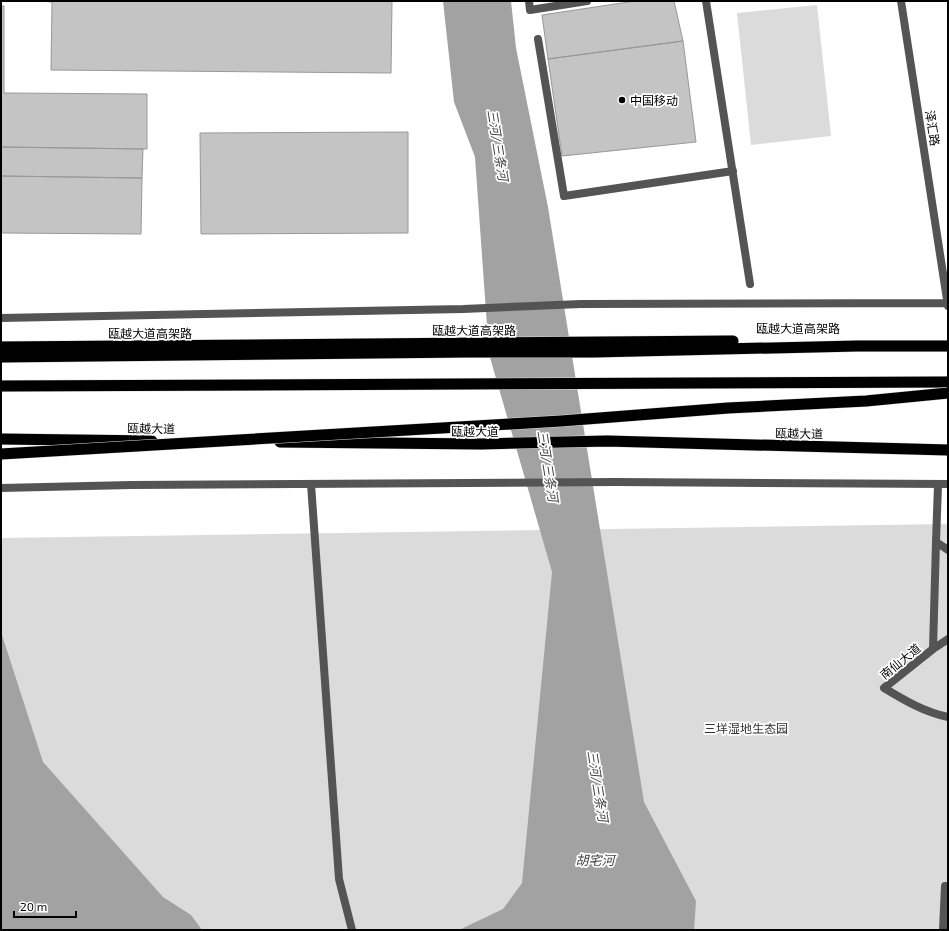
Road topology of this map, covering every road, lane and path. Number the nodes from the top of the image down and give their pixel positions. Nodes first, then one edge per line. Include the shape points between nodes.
1 (529, 1) edge
2 (587, 1) edge
3 (706, 1) edge
4 (901, 1) edge
5 (538, 39) dead end
6 (733, 171) junction
7 (750, 284) dead end
8 (948, 304) edge
9 (1, 318) edge
10 (948, 340) edge
11 (948, 346) edge
12 (1, 347) edge
13 (1, 357) edge
14 (948, 382) edge
15 (1, 386) edge
16 (948, 393) edge
17 (1, 439) edge
18 (948, 450) edge
19 (1, 454) edge
20 (311, 484) junction
21 (948, 484) edge
22 (938, 485) junction
23 (1, 488) edge
24 (936, 542) junction
25 (948, 550) edge
26 (948, 639) edge
27 (934, 649) junction
28 (948, 717) edge
29 (948, 886) edge
30 (352, 930) edge
31 (943, 930) edge

1 - 2 street via 530,10
3 - 6 street
4 - 8 street, 泽汇路
5 - 6 street via 564,196
6 - 7 street
8 - 9 street via 581,304 463,309
10 - 12 highway, 瓯越大道高架路
11 - 13 highway
14 - 15 highway
16 - 19 highway, bridge via 561,422
17 - 18 highway, 瓯越大道 via 481,444 607,441
20 - 22 street via 615,482
20 - 23 street
20 - 30 street via 339,879
21 - 22 street
22 - 24 street
24 - 25 street
24 - 27 street
26 - 27 street, 南仙大道
27 - 28 street, 南仙大道 via 884,688 934,714
29 - 31 street via 945,886

